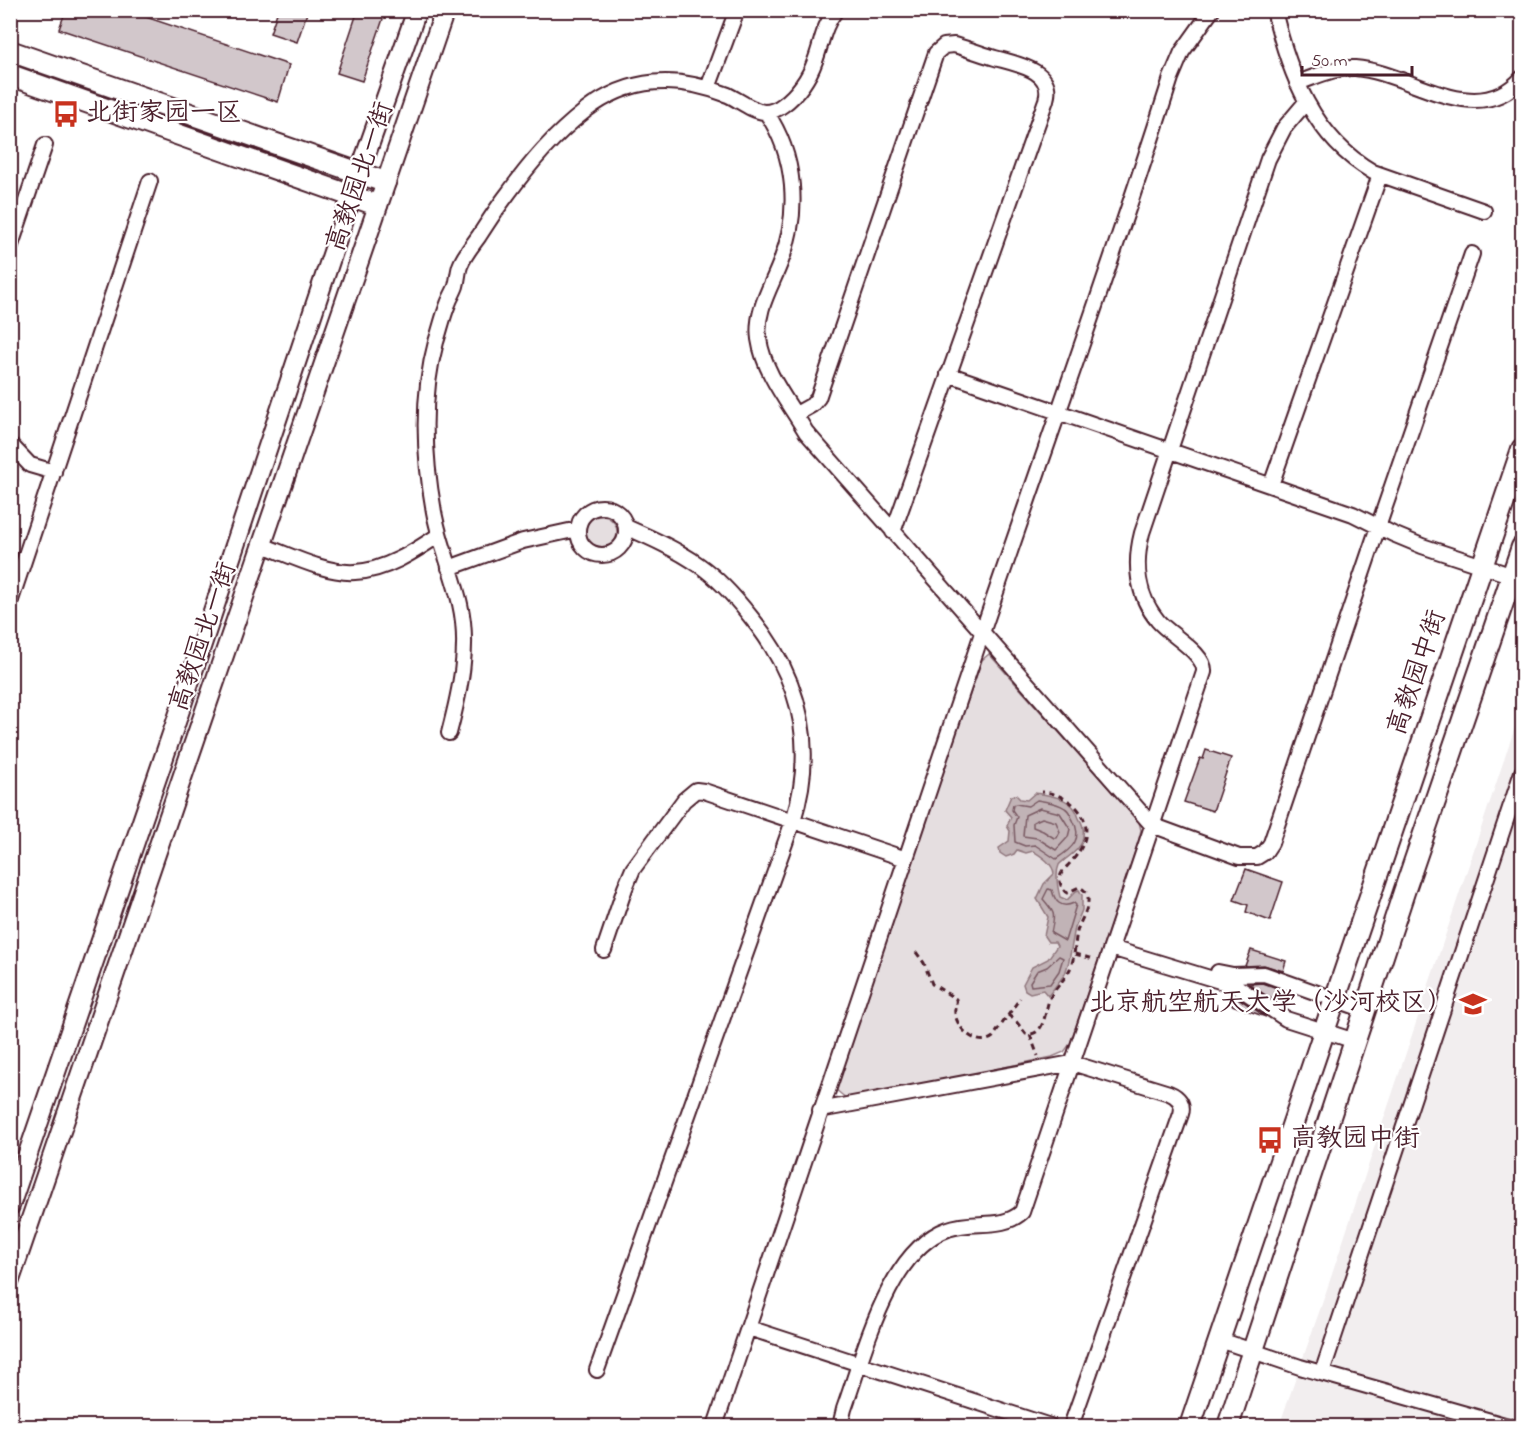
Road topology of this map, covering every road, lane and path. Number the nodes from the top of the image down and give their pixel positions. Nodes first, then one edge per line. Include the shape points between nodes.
1 (417, 10) edge
2 (445, 10) edge
3 (736, 10) edge
4 (836, 10) edge
5 (1212, 10) edge
6 (1274, 10) edge
7 (10, 51) edge
8 (10, 75) edge
9 (1522, 78) edge
10 (1297, 82) junction
11 (708, 88) junction
12 (1306, 102) junction
13 (766, 112) junction
14 (45, 145) dead end
15 (359, 174) junction
16 (1380, 175) junction
17 (150, 181) dead end
18 (385, 183) junction
19 (352, 196) junction
20 (378, 205) junction
21 (1484, 211) dead end
22 (10, 248) edge
23 (1472, 254) dead end
24 (948, 374) junction
25 (1059, 412) junction
26 (796, 414) junction
27 (10, 444) edge
28 (1522, 449) edge
29 (1169, 450) junction
30 (54, 472) junction
31 (1271, 485) junction
32 (1378, 526) junction
33 (626, 527) junction
34 (578, 529) junction
35 (893, 532) junction
36 (439, 536) junction
37 (262, 545) junction
38 (1522, 547) edge
39 (1483, 566) junction
40 (449, 568) junction
41 (1518, 577) edge
42 (10, 603) edge
43 (982, 632) junction
44 (449, 733) dead end
45 (1522, 772) edge
46 (1042, 792) dead end
47 (793, 821) junction
48 (1152, 825) junction
49 (906, 859) junction
50 (1110, 949) junction
51 (604, 950) dead end
52 (916, 952) dead end
53 (1075, 954) junction
54 (1020, 998) dead end
55 (1336, 1000) junction
56 (1365, 1010) junction
57 (1008, 1015) junction
58 (1324, 1032) junction
59 (1030, 1035) junction
60 (1355, 1041) junction
61 (1072, 1063) junction
62 (1041, 1069) junction
63 (820, 1110) junction
64 (10, 1206) edge
65 (10, 1280) edge
66 (749, 1328) junction
67 (1220, 1340) junction
68 (1253, 1351) junction
69 (860, 1365) junction
70 (597, 1370) dead end
71 (1322, 1373) junction
72 (715, 1426) edge
73 (840, 1426) edge
74 (1050, 1426) edge
75 (1071, 1426) edge
76 (1190, 1426) edge
77 (1228, 1426) edge
78 (1508, 1426) edge

1 - 15 street, 高教园北一街
2 - 18 street, 高教园北一街
3 - 11 street
4 - 13 street via 802,86 784,104
5 - 25 street via 1178,60
6 - 10 street
7 - 15 main road
8 - 19 main road
9 - 10 street via 1502,94 1478,101 1459,99 1358,68
10 - 12 street
11 - 13 street
11 - 36 street via 656,81 618,92 590,107 530,162 462,262 436,344 428,389 427,459
12 - 16 street via 1335,143 1359,164
12 - 29 street via 1284,128 1268,159
13 - 26 street via 787,156 793,207 786,246 761,310 759,338 766,365
14 - 22 street
15 - 18 main road
15 - 19 street, 高教园北一街
16 - 21 street
16 - 31 street
17 - 30 street
18 - 20 street, 高教园北一街
19 - 20 main road
19 - 64 street, 高教园北一街
20 - 37 street, 高教园北一街
23 - 32 street
24 - 25 street
24 - 26 street via 1048,94 1044,80 1028,67 949,45 934,56 818,398
24 - 35 street
25 - 29 street
25 - 43 street
26 - 35 street via 816,444
27 - 30 street via 30,465
28 - 39 main road, 高教园中街
29 - 31 street
29 - 48 street via 1137,553 1139,578 1142,593 1157,620 1198,656 1204,668
30 - 42 street
31 - 32 street
32 - 39 street via 1422,546
32 - 48 street via 1269,848 1257,857 1239,857
33 - 34 street via 618,513 603,507 587,512
33 - 34 street via 623,543 604,555 584,547
33 - 47 street via 685,556 709,573 742,605 778,655 789,678 803,738 803,781
34 - 40 street via 523,541
35 - 43 street
36 - 37 street via 391,562 355,573 333,570
36 - 40 street
37 - 65 street, 高教园北一街
38 - 41 main road
39 - 41 street
39 - 55 main road, 高教园中街
40 - 44 street via 461,605 464,645
41 - 56 main road
43 - 48 street
43 - 49 street
45 - 71 street
46 - 53 path via 1071,802 1083,815 1086,826 1084,842 1060,879 1066,893 1079,888 1087,893 1087,911 1078,927
47 - 49 street
47 - 51 street via 704,791 691,793 633,868
47 - 70 street
48 - 50 street
49 - 63 street
50 - 53 path
50 - 55 street via 1226,974 1264,974
50 - 58 street via 1236,986 1276,1014
50 - 61 street
52 - 57 path via 932,984 956,999 957,1020 971,1037 979,1042 990,1040
53 - 59 path via 1069,971 1051,996 1046,1017
54 - 57 path
55 - 56 street
55 - 58 main road, 高教园中街
56 - 60 main road
57 - 59 path via 1021,1031
58 - 60 street
58 - 67 main road, 高教园中街
59 - 62 path
60 - 68 main road
61 - 62 street
61 - 69 street via 1022,1212 1007,1222 950,1228 918,1249 889,1288
61 - 75 street via 1169,1093 1180,1101 1182,1110
62 - 63 street
63 - 66 street
66 - 69 street
66 - 72 street
67 - 68 street
67 - 76 main road, 高教园中街
68 - 71 street
68 - 77 main road
69 - 73 street
69 - 74 street
71 - 78 street

